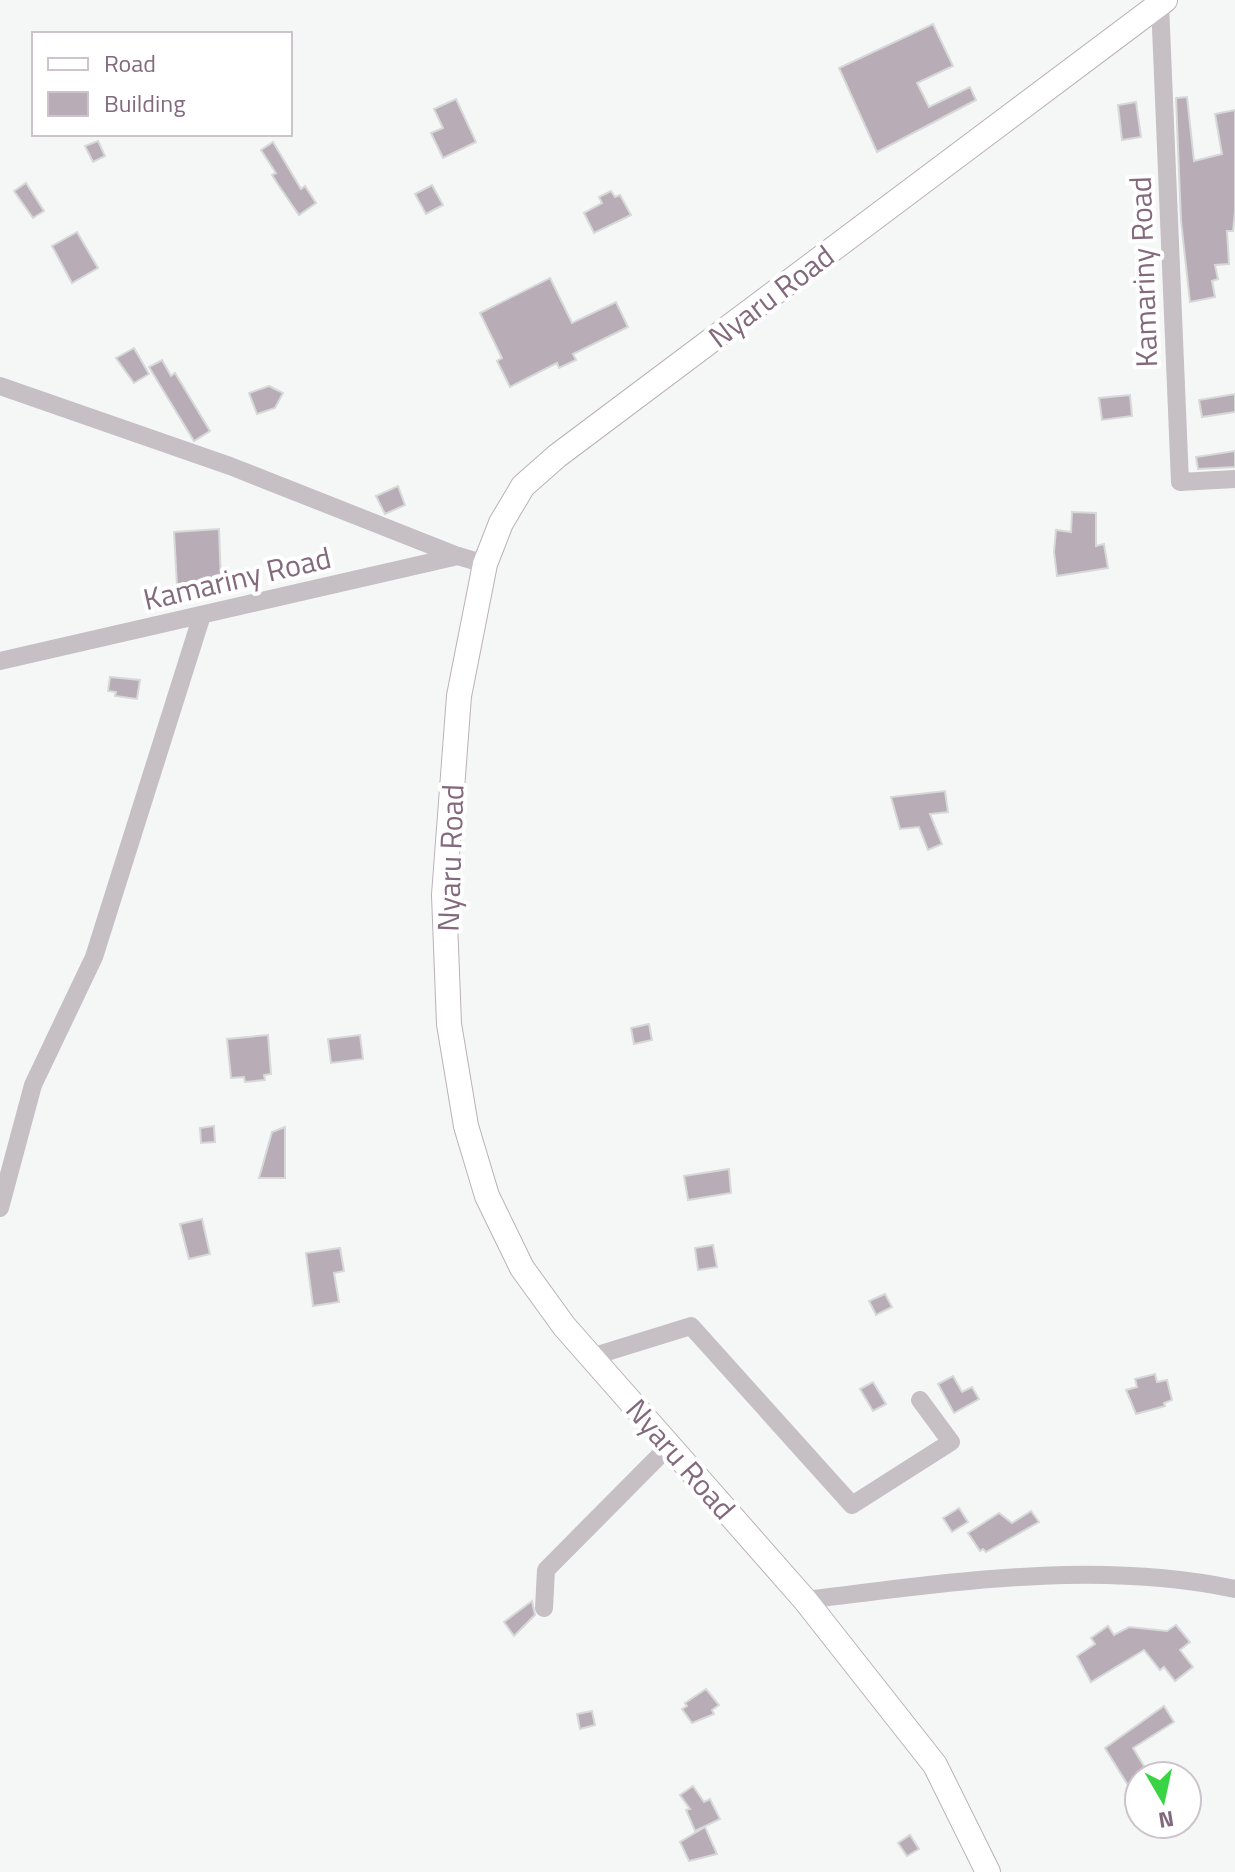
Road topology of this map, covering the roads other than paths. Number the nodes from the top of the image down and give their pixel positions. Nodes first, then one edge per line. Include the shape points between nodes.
1 (1163, 2) edge
2 (0, 386) edge
3 (1235, 479) edge
4 (458, 556) junction
5 (485, 564) junction
6 (202, 615) junction
7 (0, 661) edge
8 (0, 1208) edge
9 (591, 1357) junction
10 (920, 1400) dead end
11 (669, 1446) junction
12 (1235, 1589) edge
13 (805, 1600) junction
14 (544, 1608) dead end
15 (988, 1872) edge

1 - 3 street, Kamariny Road via 1180,482
1 - 5 main road, Nyaru Road via 557,456 523,486
2 - 4 street via 230,466
4 - 5 street, Kamariny Road
4 - 6 street, Kamariny Road
5 - 9 main road, Nyaru Road via 458,711 444,895 449,1024 466,1126 487,1196 522,1268
6 - 7 street, Kamariny Road
6 - 8 street via 94,957 33,1085
9 - 10 street via 691,1326 852,1505 951,1442
9 - 11 main road, Nyaru Road
11 - 13 main road, Nyaru Road
11 - 14 street via 546,1570
12 - 13 street via 1188,1579 1051,1575
13 - 15 main road, Nyaru Road via 935,1765

